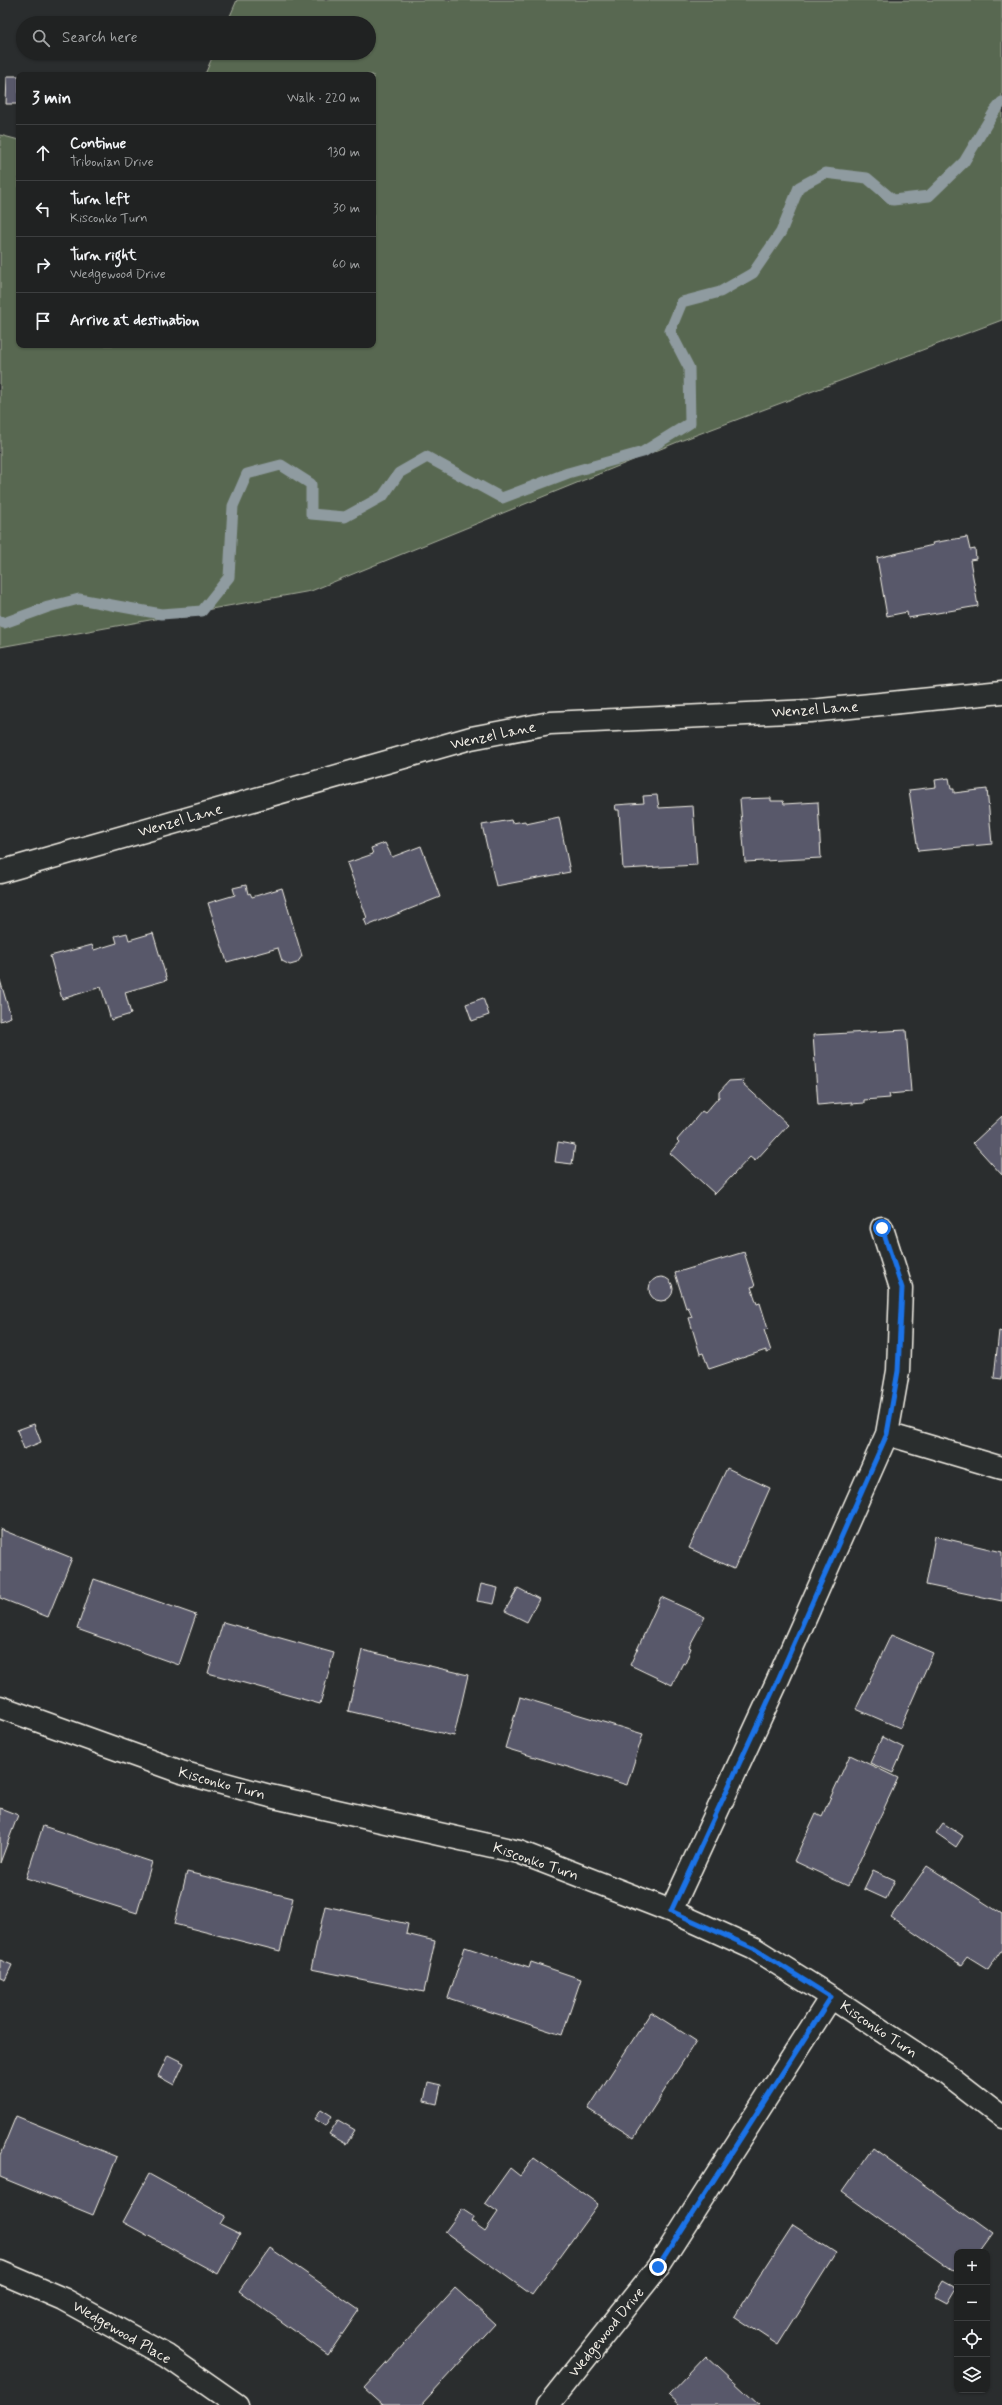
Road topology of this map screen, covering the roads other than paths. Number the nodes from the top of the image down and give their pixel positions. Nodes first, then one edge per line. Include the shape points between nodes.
1 (1002, 692) edge
2 (0, 872) edge
3 (882, 1228) dead end
4 (887, 1434) junction
5 (1002, 1468) edge
6 (0, 1707) edge
7 (671, 1911) junction
8 (831, 1997) junction
9 (1002, 2116) edge
10 (0, 2272) edge
11 (237, 2405) edge
12 (548, 2405) edge

1 - 2 street, Wenzel Lane via 810,711 550,723 463,740
3 - 4 street via 902,1288 898,1371
4 - 5 street
4 - 7 street via 776,1684
6 - 7 street, Kisconko Turn via 181,1772 270,1796 519,1852
7 - 8 street, Kisconko Turn via 753,1948
8 - 9 street, Kisconko Turn via 945,2073
8 - 12 street, Wedgewood Drive via 658,2267
10 - 11 street, Wedgewood Place via 63,2299 167,2356

